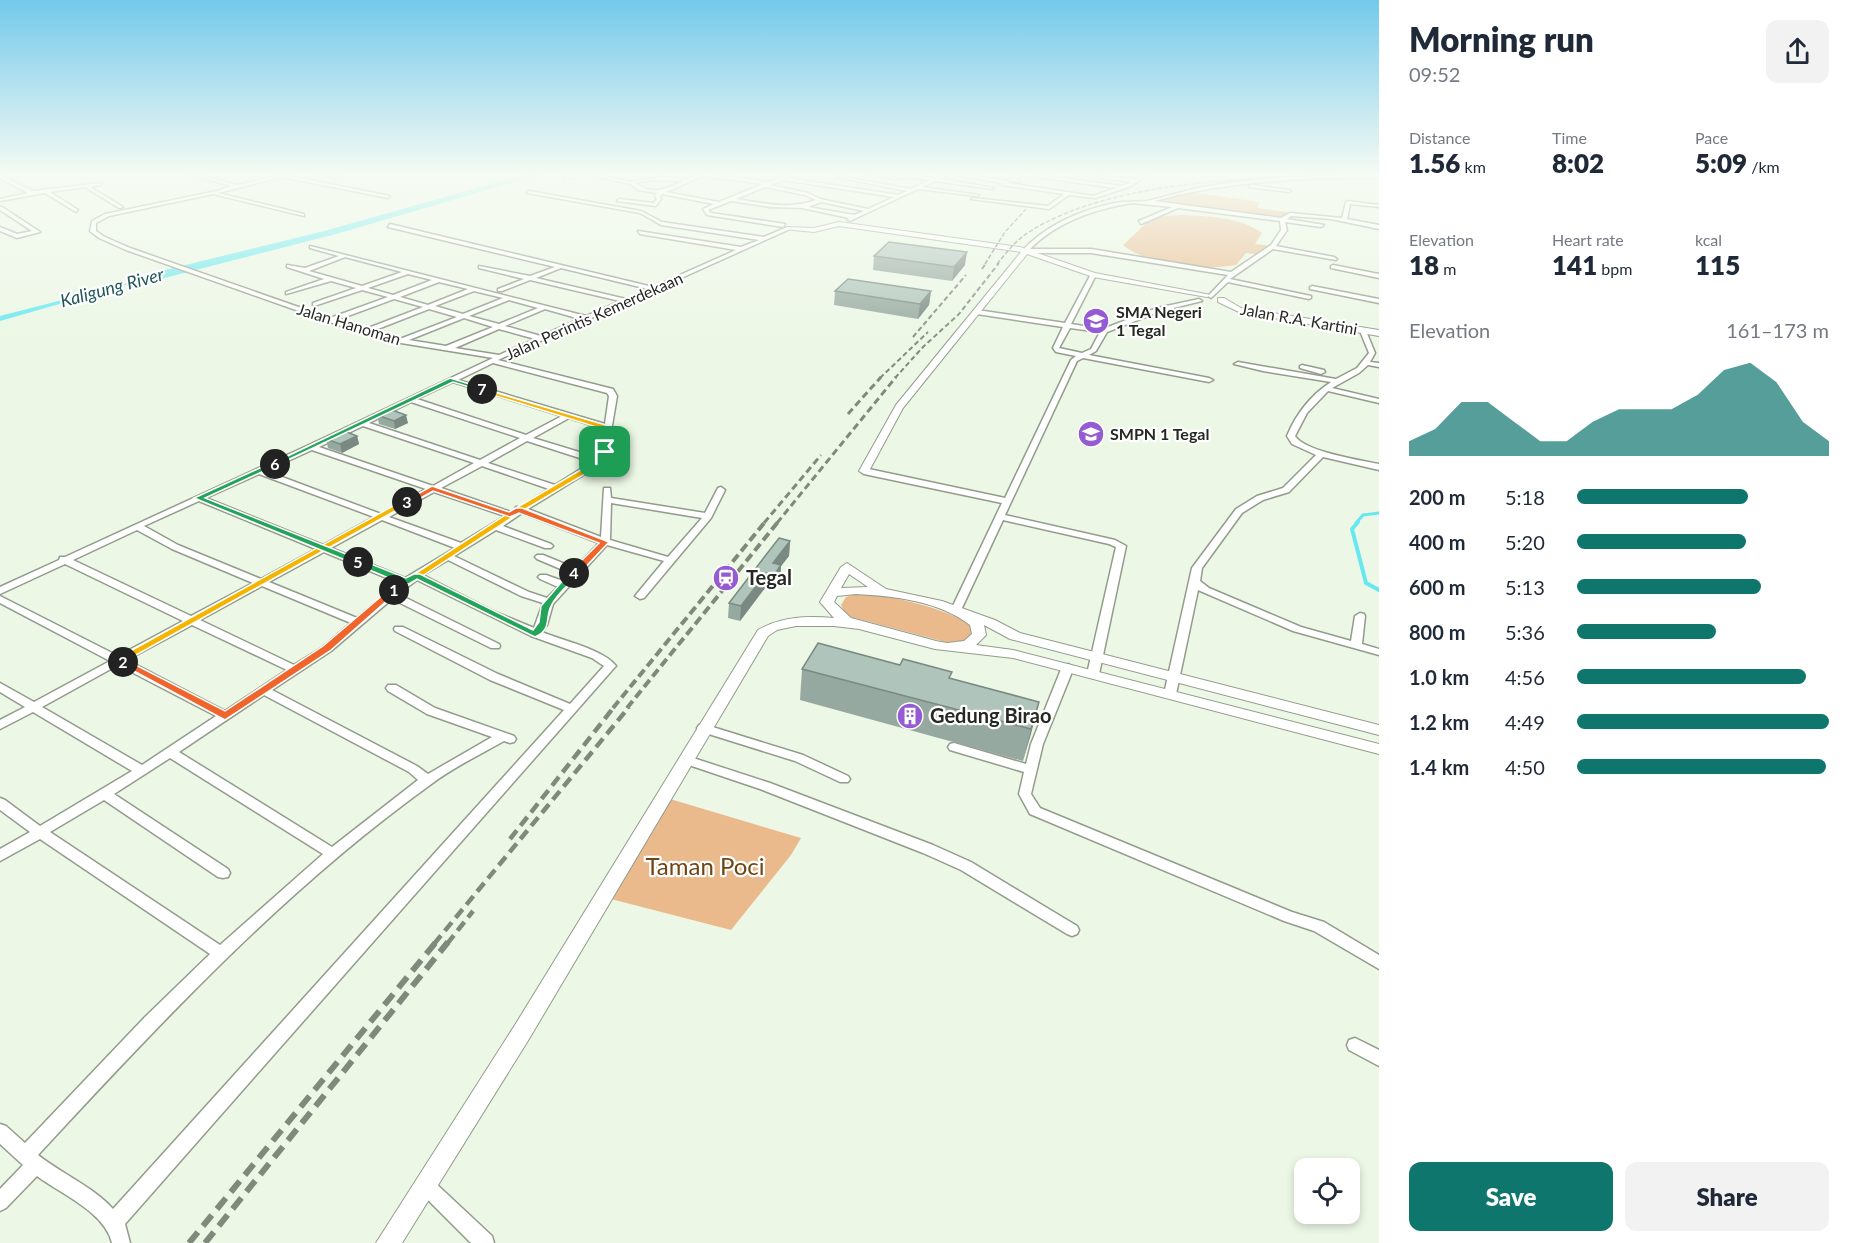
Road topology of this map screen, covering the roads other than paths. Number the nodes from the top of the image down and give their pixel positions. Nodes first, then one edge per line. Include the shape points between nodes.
1 (7, 232) edge
2 (37, 232) edge
3 (94, 232) edge
4 (415, 232) edge
5 (640, 232) dead end
6 (720, 232) edge
7 (777, 232) edge
8 (891, 232) edge
9 (1047, 232) edge
10 (1283, 232) edge
11 (765, 239) junction
12 (312, 247) dead end
13 (1272, 247) junction
14 (743, 249) junction
15 (1025, 251) junction
16 (344, 256) junction
17 (1334, 259) dead end
18 (288, 266) dead end
19 (481, 267) dead end
20 (559, 267) junction
21 (1334, 267) dead end
22 (302, 269) junction
23 (409, 272) junction
24 (1232, 274) junction
25 (1093, 275) junction
26 (1379, 276) edge
27 (331, 279) junction
28 (529, 279) junction
29 (438, 280) junction
30 (1226, 280) junction
31 (364, 288) junction
32 (1312, 288) dead end
33 (656, 289) junction
34 (472, 290) junction
35 (500, 290) dead end
36 (288, 293) dead end
37 (393, 296) junction
38 (530, 297) dead end
39 (1309, 297) dead end
40 (507, 299) junction
41 (1204, 299) junction
42 (624, 300) junction
43 (1379, 301) edge
44 (315, 304) dead end
45 (428, 306) junction
46 (543, 308) junction
47 (1239, 310) junction
48 (977, 312) junction
49 (596, 313) junction
50 (465, 315) junction
51 (585, 318) junction
52 (332, 320) junction
53 (1068, 325) junction
54 (499, 326) junction
55 (1104, 331) junction
56 (1363, 331) junction
57 (363, 332) junction
58 (1379, 333) edge
59 (543, 339) junction
60 (401, 341) junction
61 (447, 348) junction
62 (1080, 356) junction
63 (496, 359) junction
64 (1366, 363) junction
65 (1238, 364) dead end
66 (1379, 365) edge
67 (1302, 367) dead end
68 (1341, 379) junction
69 (452, 380) junction
70 (1209, 380) dead end
71 (1327, 389) junction
72 (412, 400) junction
73 (1379, 401) edge
74 (567, 416) junction
75 (362, 423) junction
76 (607, 427) junction
77 (524, 438) junction
78 (312, 447) junction
79 (1321, 454) junction
80 (599, 462) junction
81 (478, 463) junction
82 (1379, 467) edge
83 (258, 471) junction
84 (864, 471) joint
85 (432, 488) junction
86 (555, 488) junction
87 (722, 490) dead end
88 (198, 498) junction
89 (1007, 501) junction
90 (514, 512) junction
91 (708, 516) junction
92 (381, 517) junction
93 (1000, 517) junction
94 (137, 525) junction
95 (495, 526) junction
96 (605, 542) junction
97 (548, 546) dead end
98 (462, 547) junction
99 (322, 548) junction
100 (447, 556) junction
101 (540, 557) dead end
102 (63, 560) junction
103 (670, 560) junction
104 (576, 572) junction
105 (417, 576) junction
106 (543, 577) dead end
107 (260, 582) junction
108 (406, 582) junction
109 (1195, 582) junction
110 (563, 585) junction
111 (0, 591) edge
112 (888, 593) junction
113 (389, 594) junction
114 (640, 596) dead end
115 (829, 597) junction
116 (0, 600) edge
117 (549, 602) junction
118 (962, 612) junction
119 (1360, 616) dead end
120 (192, 620) junction
121 (808, 621) junction
122 (357, 622) junction
123 (857, 625) junction
124 (399, 629) dead end
125 (535, 634) junction
126 (495, 645) dead end
127 (1356, 646) junction
128 (958, 647) junction
129 (1379, 652) edge
130 (119, 660) junction
131 (1095, 666) junction
132 (1068, 667) junction
133 (293, 669) junction
134 (1173, 678) junction
135 (0, 687) edge
136 (392, 688) dead end
137 (263, 690) junction
138 (1170, 694) junction
139 (34, 706) junction
140 (572, 709) junction
141 (225, 716) junction
142 (0, 725) edge
143 (704, 728) junction
144 (1379, 730) edge
145 (954, 747) dead end
146 (1379, 749) edge
147 (169, 752) junction
148 (687, 760) junction
149 (1029, 769) junction
150 (142, 771) junction
151 (844, 779) dead end
152 (427, 780) junction
153 (104, 794) junction
154 (0, 803) edge
155 (38, 831) junction
156 (333, 854) junction
157 (0, 856) edge
158 (224, 873) dead end
159 (1072, 930) dead end
160 (221, 953) junction
161 (1379, 963) edge
162 (1355, 1045) dead end
163 (1379, 1059) edge
164 (0, 1132) edge
165 (31, 1159) junction
166 (425, 1185) junction
167 (0, 1202) edge
168 (114, 1222) junction
169 (121, 1243) edge
170 (388, 1243) edge
171 (485, 1243) edge

1 - 2 street via 17,236
3 - 52 street, Jalan Hanoman
4 - 20 street
5 - 14 street
6 - 11 street
7 - 11 street, Jalan Perintis Kemerdekaan
8 - 15 street, Jalan Perintis Kemerdekaan
9 - 15 street
10 - 13 street
11 - 14 street, Jalan Perintis Kemerdekaan
12 - 16 street
13 - 17 street
13 - 24 street
14 - 33 street, Jalan Perintis Kemerdekaan
15 - 24 street via 1091,251
15 - 25 street, Jalan Perintis Kemerdekaan
15 - 48 street
16 - 22 street
16 - 23 street
18 - 22 street
19 - 28 street
20 - 28 street
20 - 33 street
21 - 26 street
22 - 27 street
23 - 29 street
23 - 31 street
24 - 30 street
25 - 41 street, Jalan Perintis Kemerdekaan via 1175,289
25 - 53 street
27 - 31 street
27 - 36 street
28 - 35 street
28 - 42 street
29 - 34 street
29 - 37 street
30 - 39 street
30 - 41 street
31 - 37 street
31 - 44 street
32 - 43 street
33 - 42 street, Jalan Perintis Kemerdekaan
34 - 40 street
34 - 45 street
37 - 45 street
37 - 52 street
38 - 49 street
40 - 46 street
40 - 50 street
41 - 47 street
41 - 47 street, Jalan R.A. Kartini via 1221,300
41 - 55 street via 1159,309
42 - 49 street, Jalan Perintis Kemerdekaan
45 - 50 street
45 - 57 street
46 - 51 street
46 - 54 street
47 - 56 street, Jalan R.A. Kartini
48 - 53 street
48 - 84 street via 899,407
49 - 51 street, Jalan Perintis Kemerdekaan
50 - 54 street
50 - 60 street
51 - 59 street, Jalan Perintis Kemerdekaan
52 - 57 street, Jalan Hanoman
53 - 55 street
53 - 62 street via 1056,349
54 - 59 street
54 - 61 street
55 - 62 street via 1094,350
56 - 58 street, Jalan R.A. Kartini
56 - 64 street via 1372,352
57 - 60 street, Jalan Hanoman
59 - 63 street, Jalan Perintis Kemerdekaan
60 - 61 street, Jalan Hanoman
61 - 63 street, Jalan Hanoman
62 - 70 street
62 - 89 street via 1074,360
63 - 69 street, Jalan Perintis Kemerdekaan
63 - 76 street, Jalan Hanoman via 610,391 613,396
64 - 66 street
64 - 68 street via 1359,372
65 - 68 street
67 - 68 street
68 - 71 street
69 - 72 street, Jalan Perintis Kemerdekaan
69 - 74 street
71 - 73 street
71 - 79 street via 1310,403 1291,436 1295,442
72 - 75 street, Jalan Perintis Kemerdekaan
72 - 77 street
74 - 76 street
74 - 77 street
75 - 78 street, Jalan Perintis Kemerdekaan
75 - 81 street
76 - 80 street via 605,452
77 - 80 street
77 - 81 street
78 - 83 street, Jalan Perintis Kemerdekaan
78 - 85 street
79 - 82 street
79 - 109 street via 1286,490 1260,498 1232,518 1197,568
80 - 86 street
81 - 85 street
81 - 86 street
83 - 88 street, Jalan Perintis Kemerdekaan
83 - 92 street
84 - 89 street
85 - 90 street
85 - 92 street
86 - 90 street
87 - 91 street
88 - 94 street, Jalan Perintis Kemerdekaan
88 - 99 street
89 - 93 street
90 - 95 street
90 - 96 street
91 - 96 street via 607,495
91 - 103 street
92 - 98 street
92 - 99 street
93 - 118 street
93 - 131 street via 1121,546
94 - 102 street, Jalan Perintis Kemerdekaan
94 - 107 street via 165,542
95 - 97 street
95 - 98 street
96 - 103 street
96 - 104 street
98 - 100 street
99 - 107 street
99 - 108 street
100 - 105 street
100 - 117 street
101 - 104 street
102 - 111 street, Jalan Perintis Kemerdekaan
102 - 120 street
103 - 114 street
104 - 110 street
105 - 108 street
105 - 125 street
106 - 110 street
107 - 120 street
107 - 122 street
108 - 113 street
109 - 127 street via 1222,598 1297,629
109 - 134 street
110 - 117 street
112 - 115 street via 856,590
112 - 115 street via 847,567
112 - 118 street
113 - 122 street
113 - 126 street
115 - 121 street
115 - 123 street via 840,616
116 - 130 street
117 - 125 street via 544,610 544,623
118 - 128 street via 977,622 979,635 975,641
118 - 131 street
119 - 127 street
120 - 130 street
120 - 133 street
121 - 123 street
121 - 143 street via 778,624 763,633
122 - 133 street via 327,648
123 - 128 street
124 - 140 street via 494,677
125 - 140 street via 610,665
127 - 129 street
128 - 132 street
130 - 139 street
130 - 141 street
131 - 132 street
131 - 134 street
131 - 138 street
132 - 149 street
133 - 137 street
134 - 138 street
134 - 144 street
135 - 139 street
136 - 152 street via 431,711 506,738
137 - 141 street
137 - 152 street
138 - 146 street
139 - 142 street
139 - 150 street
140 - 168 street
141 - 147 street
143 - 148 street
143 - 151 street via 799,758
145 - 149 street
147 - 150 street
147 - 156 street
148 - 159 street via 928,849 966,866
148 - 166 street
149 - 161 street via 1025,794 1030,806 1042,815 1319,926
150 - 153 street
152 - 156 street
153 - 155 street
153 - 158 street
154 - 155 street
155 - 157 street
155 - 160 street
156 - 160 street
160 - 165 street via 151,1022
162 - 163 street
164 - 165 street
165 - 167 street
165 - 168 street
166 - 170 street
166 - 171 street
168 - 169 street

